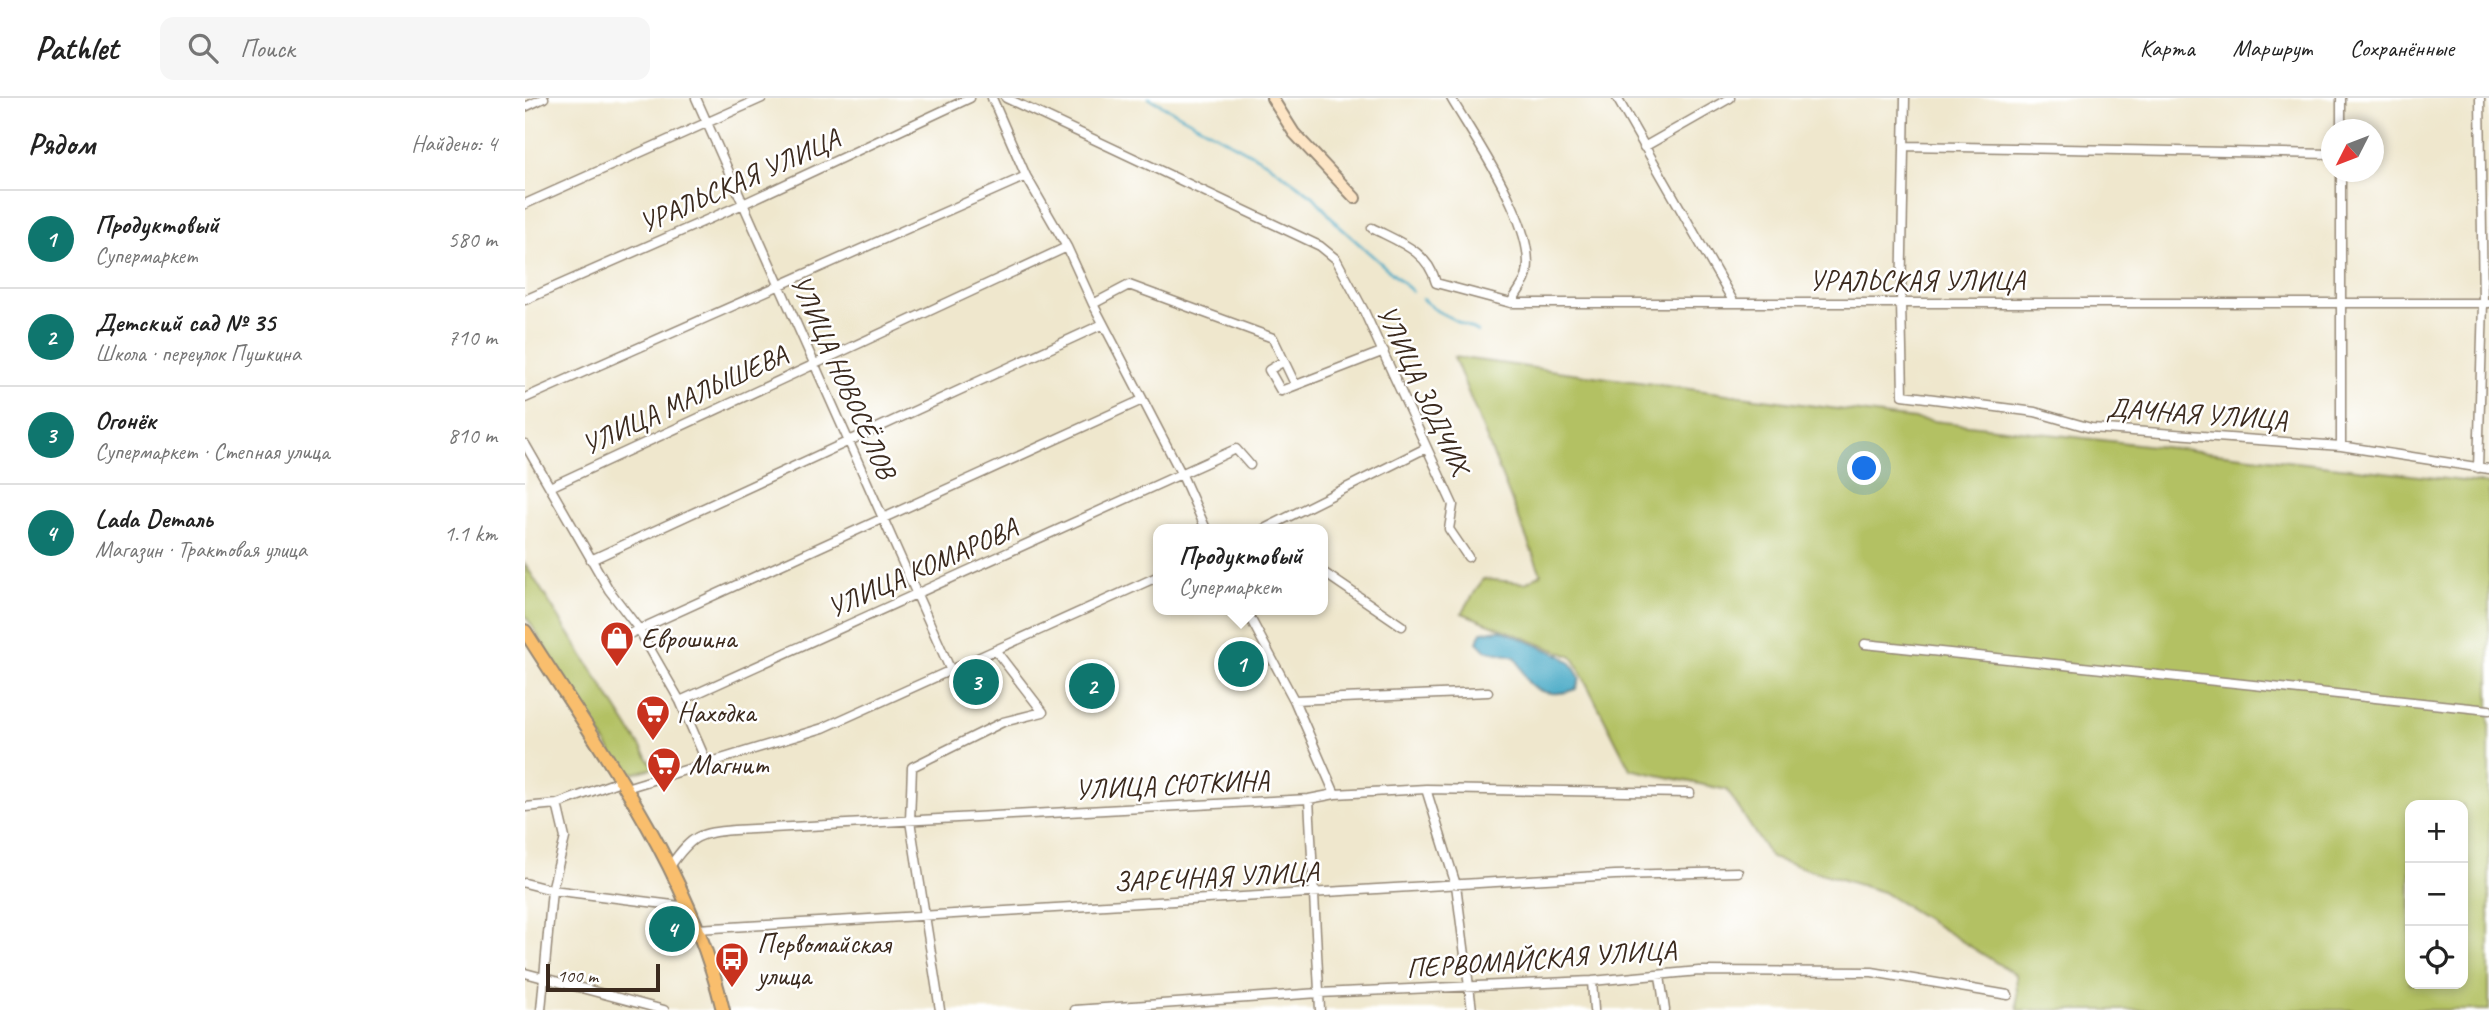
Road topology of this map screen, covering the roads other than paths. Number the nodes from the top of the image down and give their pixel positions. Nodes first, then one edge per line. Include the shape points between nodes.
1 (544, 98) edge
2 (696, 98) edge
3 (762, 98) edge
4 (970, 98) edge
5 (992, 98) edge
6 (1006, 98) edge
7 (1272, 98) edge
8 (1451, 98) edge
9 (1617, 98) edge
10 (1730, 98) edge
11 (1905, 98) edge
12 (2341, 98) edge
13 (2480, 98) edge
14 (525, 107) edge
15 (2341, 119) edge
16 (708, 123) junction
17 (1905, 146) junction
18 (1644, 147) junction
19 (2321, 154) edge
20 (1026, 176) junction
21 (2341, 182) edge
22 (1355, 198) dead end
23 (525, 204) edge
24 (743, 204) junction
25 (1372, 228) dead end
26 (1067, 247) junction
27 (779, 285) junction
28 (525, 300) edge
29 (1733, 301) junction
30 (1511, 303) junction
31 (1901, 303) junction
32 (2342, 303) junction
33 (2486, 303) edge
34 (1093, 304) junction
35 (1103, 324) junction
36 (1384, 351) junction
37 (1284, 361) junction
38 (813, 364) junction
39 (1295, 384) junction
40 (525, 398) edge
41 (1142, 400) junction
42 (847, 442) junction
43 (525, 444) edge
44 (2341, 446) junction
45 (1426, 448) junction
46 (1250, 465) dead end
47 (2478, 468) junction
48 (2489, 470) edge
49 (1182, 475) junction
50 (549, 487) junction
51 (881, 520) junction
52 (1204, 524) edge
53 (1273, 524) edge
54 (1468, 557) dead end
55 (591, 561) junction
56 (1328, 575) edge
57 (1153, 579) edge
58 (916, 595) junction
59 (1249, 615) edge
60 (1402, 626) dead end
61 (639, 628) junction
62 (525, 631) edge
63 (614, 642) dead end
64 (1865, 644) dead end
65 (996, 650) junction
66 (951, 671) junction
67 (1488, 692) dead end
68 (1294, 700) junction
69 (680, 701) junction
70 (2489, 710) edge
71 (707, 763) junction
72 (623, 785) junction
73 (1426, 789) junction
74 (1690, 793) dead end
75 (1335, 794) junction
76 (1309, 799) junction
77 (557, 804) junction
78 (525, 807) edge
79 (910, 821) junction
80 (671, 865) junction
81 (1738, 872) dead end
82 (525, 883) edge
83 (1456, 885) junction
84 (552, 890) junction
85 (1313, 893) junction
86 (689, 906) junction
87 (923, 915) junction
88 (698, 929) junction
89 (525, 973) edge
90 (1660, 976) junction
91 (546, 978) junction
92 (1592, 981) junction
93 (1470, 987) junction
94 (1319, 993) junction
95 (2008, 995) dead end
96 (541, 1010) edge
97 (664, 1010) edge
98 (723, 1010) edge
99 (940, 1010) edge
100 (1075, 1010) edge
101 (1320, 1010) edge
102 (1472, 1010) edge
103 (1594, 1010) edge
104 (1665, 1010) edge

1 - 14 street
2 - 16 street, УЛИЦА НОВОСЁЛОВ
3 - 16 street
4 - 24 street, УРАЛЬСКАЯ УЛИЦА
5 - 20 street
6 - 36 street, УЛИЦА ЗОДЧИХ via 1320,246 1336,259
7 - 22 street via 1294,133
8 - 30 street via 1514,207 1526,246 1526,278
9 - 18 street
10 - 18 street
11 - 17 street
12 - 15 street
13 - 33 street
16 - 23 street
16 - 24 street, УЛИЦА НОВОСЁЛОВ
17 - 19 street
17 - 31 street
18 - 29 street
20 - 26 street
20 - 27 street
21 - 32 street
24 - 27 street, УЛИЦА НОВОСЁЛОВ
24 - 28 street, УРАЛЬСКАЯ УЛИЦА
25 - 30 street, УРАЛЬСКАЯ УЛИЦА via 1418,252 1433,269 1436,283
26 - 34 street
26 - 38 street, УЛИЦА МАЛЫШЕВА
27 - 38 street, УЛИЦА НОВОСЁЛОВ
27 - 40 street
29 - 30 street, УРАЛЬСКАЯ УЛИЦА
29 - 31 street, УРАЛЬСКАЯ УЛИЦА
31 - 32 street, УРАЛЬСКАЯ УЛИЦА
31 - 44 street, ДАЧНАЯ УЛИЦА via 1903,395 2035,412 2091,428
32 - 33 street, УРАЛЬСКАЯ УЛИЦА
32 - 44 street
33 - 47 street
34 - 35 street
34 - 37 street via 1129,285 1273,338
35 - 41 street
35 - 42 street
36 - 39 street
36 - 45 street, УЛИЦА ЗОДЧИХ
37 - 39 street
37 - 39 street via 1269,370 1281,391
38 - 42 street, УЛИЦА НОВОСЁЛОВ
38 - 50 street, УЛИЦА МАЛЫШЕВА
41 - 49 street
41 - 51 street
42 - 51 street, УЛИЦА НОВОСЁЛОВ
42 - 55 street
43 - 50 street
44 - 47 street, ДАЧНАЯ УЛИЦА
45 - 53 street
45 - 54 street, УЛИЦА ЗОДЧИХ via 1453,505 1449,529
46 - 49 street, УЛИЦА КОМАРОВА via 1236,449
47 - 48 street, ДАЧНАЯ УЛИЦА
49 - 52 street
49 - 58 street, УЛИЦА КОМАРОВА
50 - 55 street
51 - 58 street, УЛИЦА НОВОСЁЛОВ
51 - 61 street
55 - 61 street
56 - 60 street
57 - 65 street
58 - 66 street, УЛИЦА НОВОСЁЛОВ
58 - 69 street, УЛИЦА КОМАРОВА
59 - 68 street
61 - 63 street
61 - 69 street
62 - 72 main road
64 - 70 street
65 - 66 street
65 - 79 street via 1043,712 1003,722 912,766
66 - 71 street via 823,728
67 - 68 street
68 - 75 street
69 - 71 street
71 - 72 street
72 - 77 street
72 - 80 main road
73 - 74 street, УЛИЦА СЮТКИНА
73 - 75 street, УЛИЦА СЮТКИНА
73 - 83 street
75 - 76 street, УЛИЦА СЮТКИНА
76 - 79 street, УЛИЦА СЮТКИНА
76 - 85 street
77 - 78 street
77 - 84 street via 565,838
79 - 80 street, УЛИЦА СЮТКИНА via 702,833 686,844
79 - 87 street
80 - 86 main road
81 - 83 street, ЗАРЕЧНАЯ УЛИЦА
82 - 84 street
83 - 85 street, ЗАРЕЧНАЯ УЛИЦА
83 - 93 street
84 - 86 street
84 - 91 street
85 - 87 street, ЗАРЕЧНАЯ УЛИЦА
85 - 94 street
86 - 88 main road
87 - 88 street, ЗАРЕЧНАЯ УЛИЦА
87 - 99 street
88 - 98 main road
89 - 91 street
90 - 92 street, ПЕРВОМАЙСКАЯ УЛИЦА
90 - 95 street, ПЕРВОМАЙСКАЯ УЛИЦА via 1699,971 1872,971
90 - 104 street
91 - 96 street
91 - 97 street
92 - 93 street, ПЕРВОМАЙСКАЯ УЛИЦА
92 - 103 street
93 - 94 street, ПЕРВОМАЙСКАЯ УЛИЦА
93 - 102 street
94 - 100 street, ПЕРВОМАЙСКАЯ УЛИЦА
94 - 101 street

